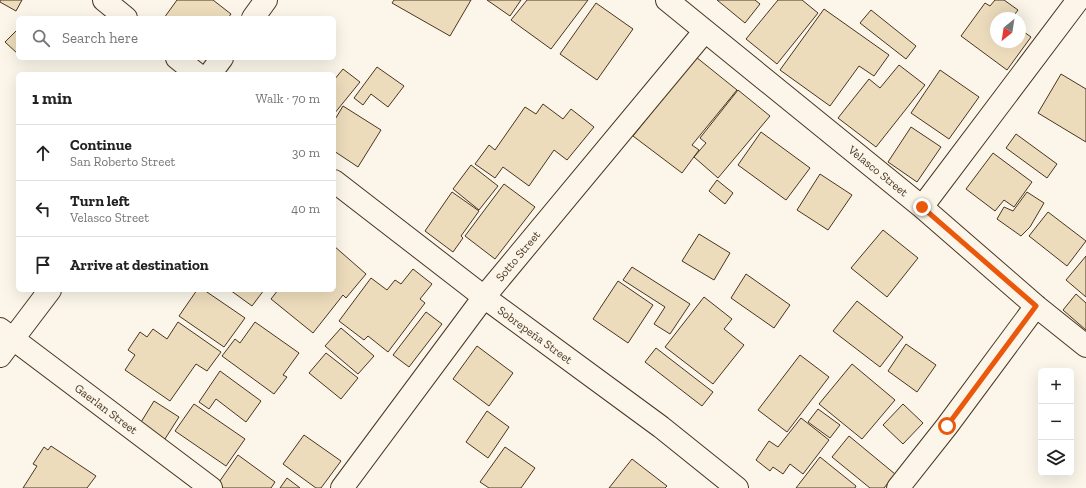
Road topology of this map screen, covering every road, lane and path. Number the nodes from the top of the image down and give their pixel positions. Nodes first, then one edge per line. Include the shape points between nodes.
1 (104, 0) edge
2 (266, 0) edge
3 (667, 0) edge
4 (1078, 0) edge
5 (124, 16) edge
6 (254, 16) edge
7 (704, 32) junction
8 (180, 60) edge
9 (220, 60) edge
10 (194, 72) edge
11 (212, 72) edge
12 (336, 183) edge
13 (922, 207) junction
14 (48, 292) edge
15 (484, 297) junction
16 (1036, 306) junction
17 (7, 334) edge
18 (1086, 346) edge
19 (0, 356) edge
20 (211, 488) edge
21 (342, 488) edge
22 (737, 488) edge
23 (898, 488) edge

1 - 5 street
2 - 6 street
3 - 7 street, Velasco Street
4 - 13 street
7 - 13 street, Velasco Street
7 - 15 street, Sotto Street
8 - 10 street
9 - 11 street
12 - 15 street, Sobrepeña Street
13 - 16 street, Velasco Street
14 - 17 street
15 - 21 street, Sotto Street
15 - 22 street, Sobrepeña Street via 661,427
16 - 18 street, Velasco Street
16 - 23 street
17 - 19 street
17 - 20 street, Gaerlan Street

